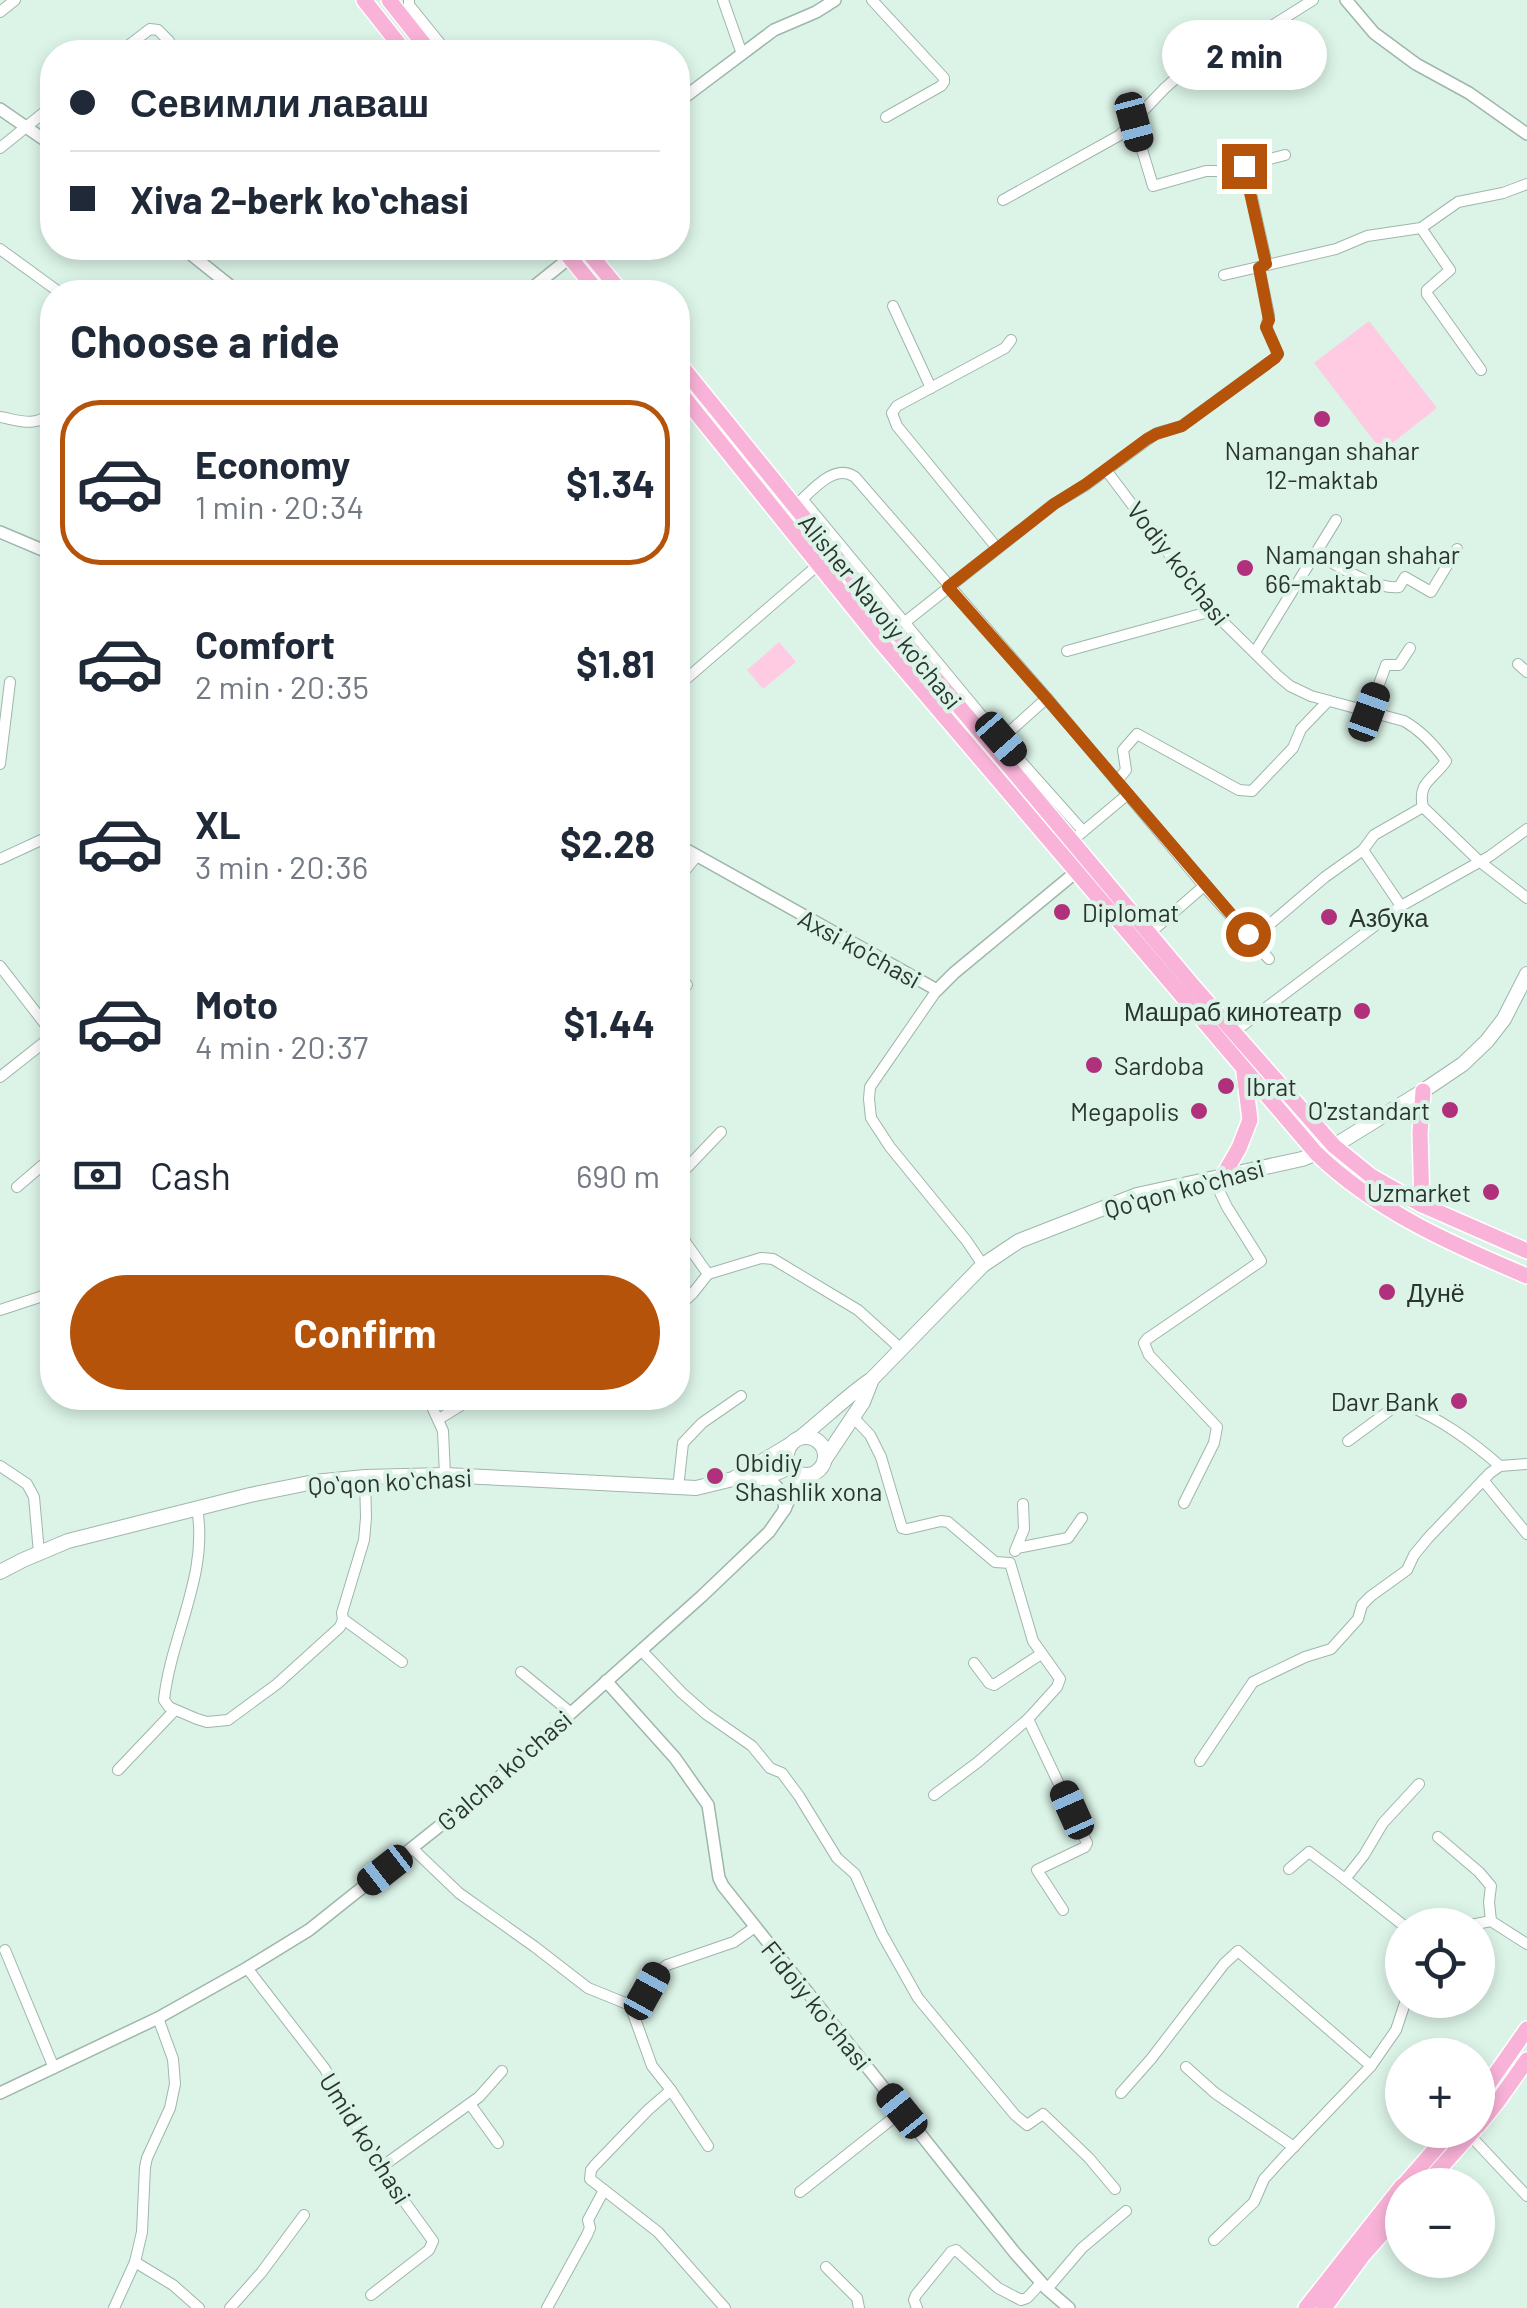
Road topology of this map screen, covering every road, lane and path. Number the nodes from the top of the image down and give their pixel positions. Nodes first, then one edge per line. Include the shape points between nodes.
1 (15, 0) edge
2 (364, 0) edge
3 (388, 0) edge
4 (409, 0) edge
5 (723, 0) edge
6 (835, 0) edge
7 (872, 0) edge
8 (1313, 0) edge
9 (1346, 0) edge
10 (0, 12) edge
11 (136, 40) edge
12 (169, 40) edge
13 (396, 40) edge
14 (420, 40) edge
15 (438, 40) edge
16 (742, 54) junction
17 (690, 93) edge
18 (0, 109) edge
19 (40, 116) edge
20 (886, 117) dead end
21 (1134, 122) junction
22 (27, 127) junction
23 (1527, 134) edge
24 (40, 136) edge
25 (0, 148) edge
26 (1285, 154) dead end
27 (1244, 166) junction
28 (1527, 184) edge
29 (1003, 200) dead end
30 (1421, 228) junction
31 (0, 249) edge
32 (198, 260) edge
33 (564, 260) edge
34 (586, 260) edge
35 (1263, 266) junction
36 (1224, 275) dead end
37 (43, 280) edge
38 (223, 280) edge
39 (541, 280) edge
40 (608, 280) edge
41 (893, 306) dead end
42 (1011, 340) dead end
43 (1481, 370) dead end
44 (690, 376) edge
45 (930, 388) junction
46 (690, 405) edge
47 (0, 417) edge
48 (40, 422) edge
49 (1106, 470) junction
50 (799, 503) junction
51 (1336, 520) dead end
52 (0, 532) edge
53 (997, 548) junction
54 (1457, 548) dead end
55 (40, 549) edge
56 (1315, 553) junction
57 (818, 565) junction
58 (948, 587) junction
59 (1212, 611) junction
60 (900, 626) junction
61 (1410, 648) dead end
62 (1067, 651) dead end
63 (1255, 652) junction
64 (690, 676) edge
65 (10, 682) dead end
66 (1046, 698) junction
67 (1327, 702) junction
68 (1369, 712) junction
69 (997, 742) junction
70 (0, 764) edge
71 (1116, 780) junction
72 (1128, 794) junction
73 (1423, 807) junction
74 (1527, 829) edge
75 (1078, 836) junction
76 (40, 841) edge
77 (1363, 850) junction
78 (690, 853) edge
79 (696, 857) junction
80 (0, 859) edge
81 (1479, 861) junction
82 (690, 864) edge
83 (1076, 872) junction
84 (1204, 886) junction
85 (1527, 898) edge
86 (1401, 906) junction
87 (1270, 924) dead end
88 (1150, 933) junction
89 (1269, 959) dead end
90 (0, 966) edge
91 (1527, 974) edge
92 (937, 990) junction
93 (40, 1019) edge
94 (1234, 1032) junction
95 (40, 1045) edge
96 (1244, 1069) junction
97 (0, 1077) edge
98 (1423, 1091) junction
99 (721, 1132) dead end
100 (1334, 1146) junction
101 (1316, 1153) junction
102 (690, 1164) edge
103 (40, 1167) edge
104 (1218, 1177) junction
105 (17, 1187) dead end
106 (1422, 1205) junction
107 (690, 1249) edge
108 (1527, 1251) edge
109 (982, 1265) junction
110 (708, 1274) junction
111 (1527, 1276) edge
112 (690, 1296) edge
113 (40, 1297) edge
114 (0, 1310) edge
115 (900, 1348) junction
116 (872, 1378) junction
117 (741, 1396) dead end
118 (434, 1410) edge
119 (454, 1410) edge
120 (852, 1417) junction
121 (439, 1419) junction
122 (796, 1440) junction
123 (1348, 1441) dead end
124 (825, 1460) junction
125 (1527, 1464) edge
126 (0, 1466) edge
127 (1500, 1466) junction
128 (795, 1471) junction
129 (445, 1475) junction
130 (365, 1478) junction
131 (765, 1478) junction
132 (733, 1479) junction
133 (1483, 1480) junction
134 (678, 1488) junction
135 (1184, 1503) dead end
136 (1023, 1504) dead end
137 (197, 1508) junction
138 (785, 1509) junction
139 (1082, 1518) dead end
140 (1527, 1534) edge
141 (1017, 1548) junction
142 (39, 1553) junction
143 (1010, 1563) junction
144 (0, 1572) edge
145 (343, 1619) junction
146 (642, 1650) junction
147 (1041, 1654) junction
148 (402, 1662) dead end
149 (974, 1663) dead end
150 (521, 1672) dead end
151 (606, 1680) junction
152 (175, 1710) junction
153 (570, 1712) junction
154 (1028, 1719) junction
155 (1200, 1761) dead end
156 (118, 1770) dead end
157 (1419, 1784) dead end
158 (934, 1795) dead end
159 (1438, 1837) dead end
160 (412, 1848) junction
161 (1289, 1869) dead end
162 (1345, 1879) junction
163 (1489, 1908) edge
164 (1063, 1910) dead end
165 (1385, 1911) edge
166 (1495, 1924) edge
167 (755, 1927) junction
168 (1527, 1944) edge
169 (5, 1950) dead end
170 (247, 1968) junction
171 (630, 2005) junction
172 (158, 2018) junction
173 (1400, 2018) edge
174 (1527, 2029) edge
175 (1527, 2060) edge
176 (1371, 2066) junction
177 (1186, 2067) dead end
178 (54, 2068) junction
179 (502, 2071) dead end
180 (1495, 2075) edge
181 (671, 2090) junction
182 (0, 2093) edge
183 (1121, 2093) dead end
184 (470, 2104) junction
185 (1495, 2104) edge
186 (902, 2111) junction
187 (498, 2143) dead end
188 (708, 2146) dead end
189 (1294, 2146) junction
190 (1436, 2148) edge
191 (1457, 2148) edge
192 (1487, 2148) edge
193 (380, 2168) junction
194 (1419, 2168) edge
195 (1440, 2168) edge
196 (1115, 2188) dead end
197 (604, 2190) junction
198 (800, 2192) dead end
199 (1527, 2196) edge
200 (1385, 2209) edge
201 (1126, 2211) dead end
202 (304, 2214) dead end
203 (1385, 2230) edge
204 (1214, 2240) dead end
205 (135, 2262) junction
206 (826, 2267) dead end
207 (1044, 2286) junction
208 (371, 2295) dead end
209 (114, 2308) edge
210 (199, 2308) edge
211 (230, 2308) edge
212 (547, 2308) edge
213 (725, 2308) edge
214 (859, 2308) edge
215 (918, 2308) edge
216 (1069, 2308) edge
217 (1306, 2308) edge
218 (1324, 2308) edge

1 - 10 street
2 - 13 main road
3 - 14 main road
4 - 15 street
5 - 16 street
6 - 16 street
7 - 20 street via 944,78
8 - 21 street via 1191,66
9 - 23 street via 1416,64
11 - 12 street via 150,29
16 - 17 street
18 - 22 street
19 - 22 street
21 - 27 street via 1154,186
21 - 29 street
22 - 24 street
22 - 25 street
26 - 27 street
27 - 35 street
28 - 30 street via 1466,199
30 - 35 street
30 - 43 street via 1450,270 1427,294
31 - 37 street
32 - 38 street
33 - 39 street
34 - 40 main road
35 - 36 street
35 - 49 street via 1275,358 1182,426 1156,434
41 - 45 street
42 - 45 street
44 - 50 main road, Alisher Navoiy ko'chasi
45 - 53 street via 897,406 892,418
46 - 57 main road, Alisher Navoiy ko'chasi
47 - 48 street
49 - 53 street
49 - 59 street, Vodiy ko'chasi
50 - 58 street via 837,472 848,472
50 - 60 main road, Alisher Navoiy ko'chasi
51 - 56 street
52 - 55 street
53 - 58 street
54 - 56 street via 1431,592 1405,577 1392,589 1359,578
56 - 63 street
57 - 64 street
57 - 83 main road, Alisher Navoiy ko'chasi
58 - 60 street
58 - 66 street
59 - 62 street
59 - 63 street, Vodiy ko'chasi
60 - 69 main road, Alisher Navoiy ko'chasi
61 - 68 street via 1399,665 1386,666
63 - 67 street, Vodiy ko'chasi via 1290,686
65 - 70 street
66 - 69 street
66 - 71 street
67 - 68 street, Vodiy ko'chasi
67 - 71 street via 1252,791 1137,734 1123,750 1126,770
68 - 73 street, Vodiy ko'chasi via 1412,726 1444,758 1422,788
69 - 75 main road, Alisher Navoiy ko'chasi
71 - 72 street
72 - 75 street
72 - 84 street
73 - 77 street via 1374,835
73 - 81 street
74 - 81 street
75 - 88 main road, Alisher Navoiy ko'chasi
76 - 80 street
77 - 86 street
77 - 87 street
78 - 79 street, Axsi ko'chasi
79 - 82 street
79 - 92 street, Axsi ko'chasi
81 - 85 street
81 - 86 street
83 - 92 street, Axsi ko'chasi
83 - 96 main road, Alisher Navoiy ko'chasi
84 - 88 street
84 - 89 street
86 - 94 street
88 - 94 main road, Alisher Navoiy ko'chasi
90 - 93 street
91 - 98 main road, Qoʻqon koʻchasi via 1487,1041
92 - 109 street via 870,1088 871,1118
94 - 100 main road, Alisher Navoiy ko'chasi
95 - 97 street
96 - 101 main road, Alisher Navoiy ko'chasi
96 - 104 main road via 1250,1120
98 - 100 main road, Qoʻqon koʻchasi
98 - 106 main road
99 - 102 street
100 - 101 main road, Qoʻqon koʻchasi
100 - 106 main road, Alisher Navoiy ko'chasi
101 - 104 main road, Qoʻqon koʻchasi
101 - 111 main road, Alisher Navoiy ko'chasi via 1382,1206
103 - 105 street
104 - 109 main road, Qoʻqon koʻchasi via 1137,1195 1019,1241
104 - 135 street via 1227,1207 1261,1261 1144,1343 1217,1428
106 - 108 main road, Alisher Navoiy ko'chasi
107 - 110 street
109 - 115 main road, Qoʻqon koʻchasi
110 - 112 street
110 - 115 street via 773,1259 858,1310
113 - 114 street
115 - 116 main road, Qoʻqon koʻchasi
116 - 120 main road, Qoʻqon koʻchasi
116 - 122 main road, Qoʻqon koʻchasi
117 - 134 street via 683,1443
118 - 121 street
119 - 121 street
120 - 124 main road, Qoʻqon koʻchasi
120 - 143 street via 881,1457 902,1528 948,1522 995,1562
121 - 129 street
122 - 124 main road via 814,1438
122 - 128 main road via 786,1455
122 - 132 main road, Qoʻqon koʻchasi
123 - 127 street via 1405,1404 1457,1430
124 - 128 main road via 813,1474
125 - 127 street
126 - 142 street via 31,1490
127 - 133 street
128 - 131 main road, Qoʻqon koʻchasi
128 - 138 street, Gʻalcha koʻchasi
129 - 130 main road, Qoʻqon koʻchasi
129 - 134 main road, Qoʻqon koʻchasi
130 - 137 main road, Qoʻqon koʻchasi via 314,1482
130 - 145 street via 364,1540
131 - 132 main road, Qoʻqon koʻchasi
131 - 138 street via 778,1487
132 - 134 main road, Qoʻqon koʻchasi
133 - 140 street
133 - 155 street via 1407,1570 1362,1605 1358,1620 1334,1646 1253,1682
136 - 141 street
137 - 142 main road, Qoʻqon koʻchasi
137 - 152 street via 195,1582 164,1696
138 - 146 street, Gʻalcha koʻchasi via 750,1552
139 - 141 street via 1068,1538
141 - 143 street
142 - 144 main road, Qoʻqon koʻchasi
143 - 147 street
145 - 148 street
145 - 152 street via 306,1659 228,1720 207,1722
146 - 151 street, Gʻalcha koʻchasi
146 - 196 street via 706,1714 782,1774 837,1858 855,1874 918,1998 1015,2115 1027,2125 1043,2114
147 - 149 street via 994,1684
147 - 154 street via 1060,1679
150 - 153 street
151 - 153 street, Gʻalcha koʻchasi
151 - 167 street, Fidoiy koʻchasi via 708,1805 719,1878
152 - 156 street
153 - 160 street, Gʻalcha koʻchasi
154 - 158 street
154 - 164 street via 1087,1843 1036,1870
157 - 162 street
159 - 163 street via 1491,1886
160 - 170 street, Gʻalcha koʻchasi via 309,1930
160 - 171 street via 459,1894 588,1988
161 - 162 street via 1308,1852
162 - 165 street
166 - 168 street
167 - 171 street via 734,1942 667,1965
167 - 186 street, Fidoiy koʻchasi
169 - 178 street
170 - 172 street, Gʻalcha koʻchasi
170 - 193 street, Umid koʻchasi via 325,2069
171 - 181 street via 652,2066
172 - 178 street, Gʻalcha koʻchasi
172 - 205 street via 174,2059 175,2084 145,2167
173 - 176 street
174 - 180 main road
175 - 185 main road
176 - 183 street via 1238,1952
176 - 189 street
177 - 189 street
178 - 182 street, Gʻalcha koʻchasi
179 - 184 street
181 - 188 street
181 - 197 street via 590,2170 590,2179
184 - 187 street
184 - 193 street
186 - 198 street
186 - 207 street, Fidoiy koʻchasi
189 - 204 street via 1264,2178 1254,2202
190 - 194 main road
191 - 195 main road
192 - 199 street
193 - 208 street, Umid koʻchasi via 434,2244
197 - 212 street
197 - 213 street via 658,2232
200 - 217 main road
201 - 207 street
202 - 211 street
203 - 218 main road
205 - 209 street
205 - 210 street
206 - 214 street
207 - 215 street via 1021,2300 956,2250 916,2295
207 - 216 street, Fidoiy koʻchasi

